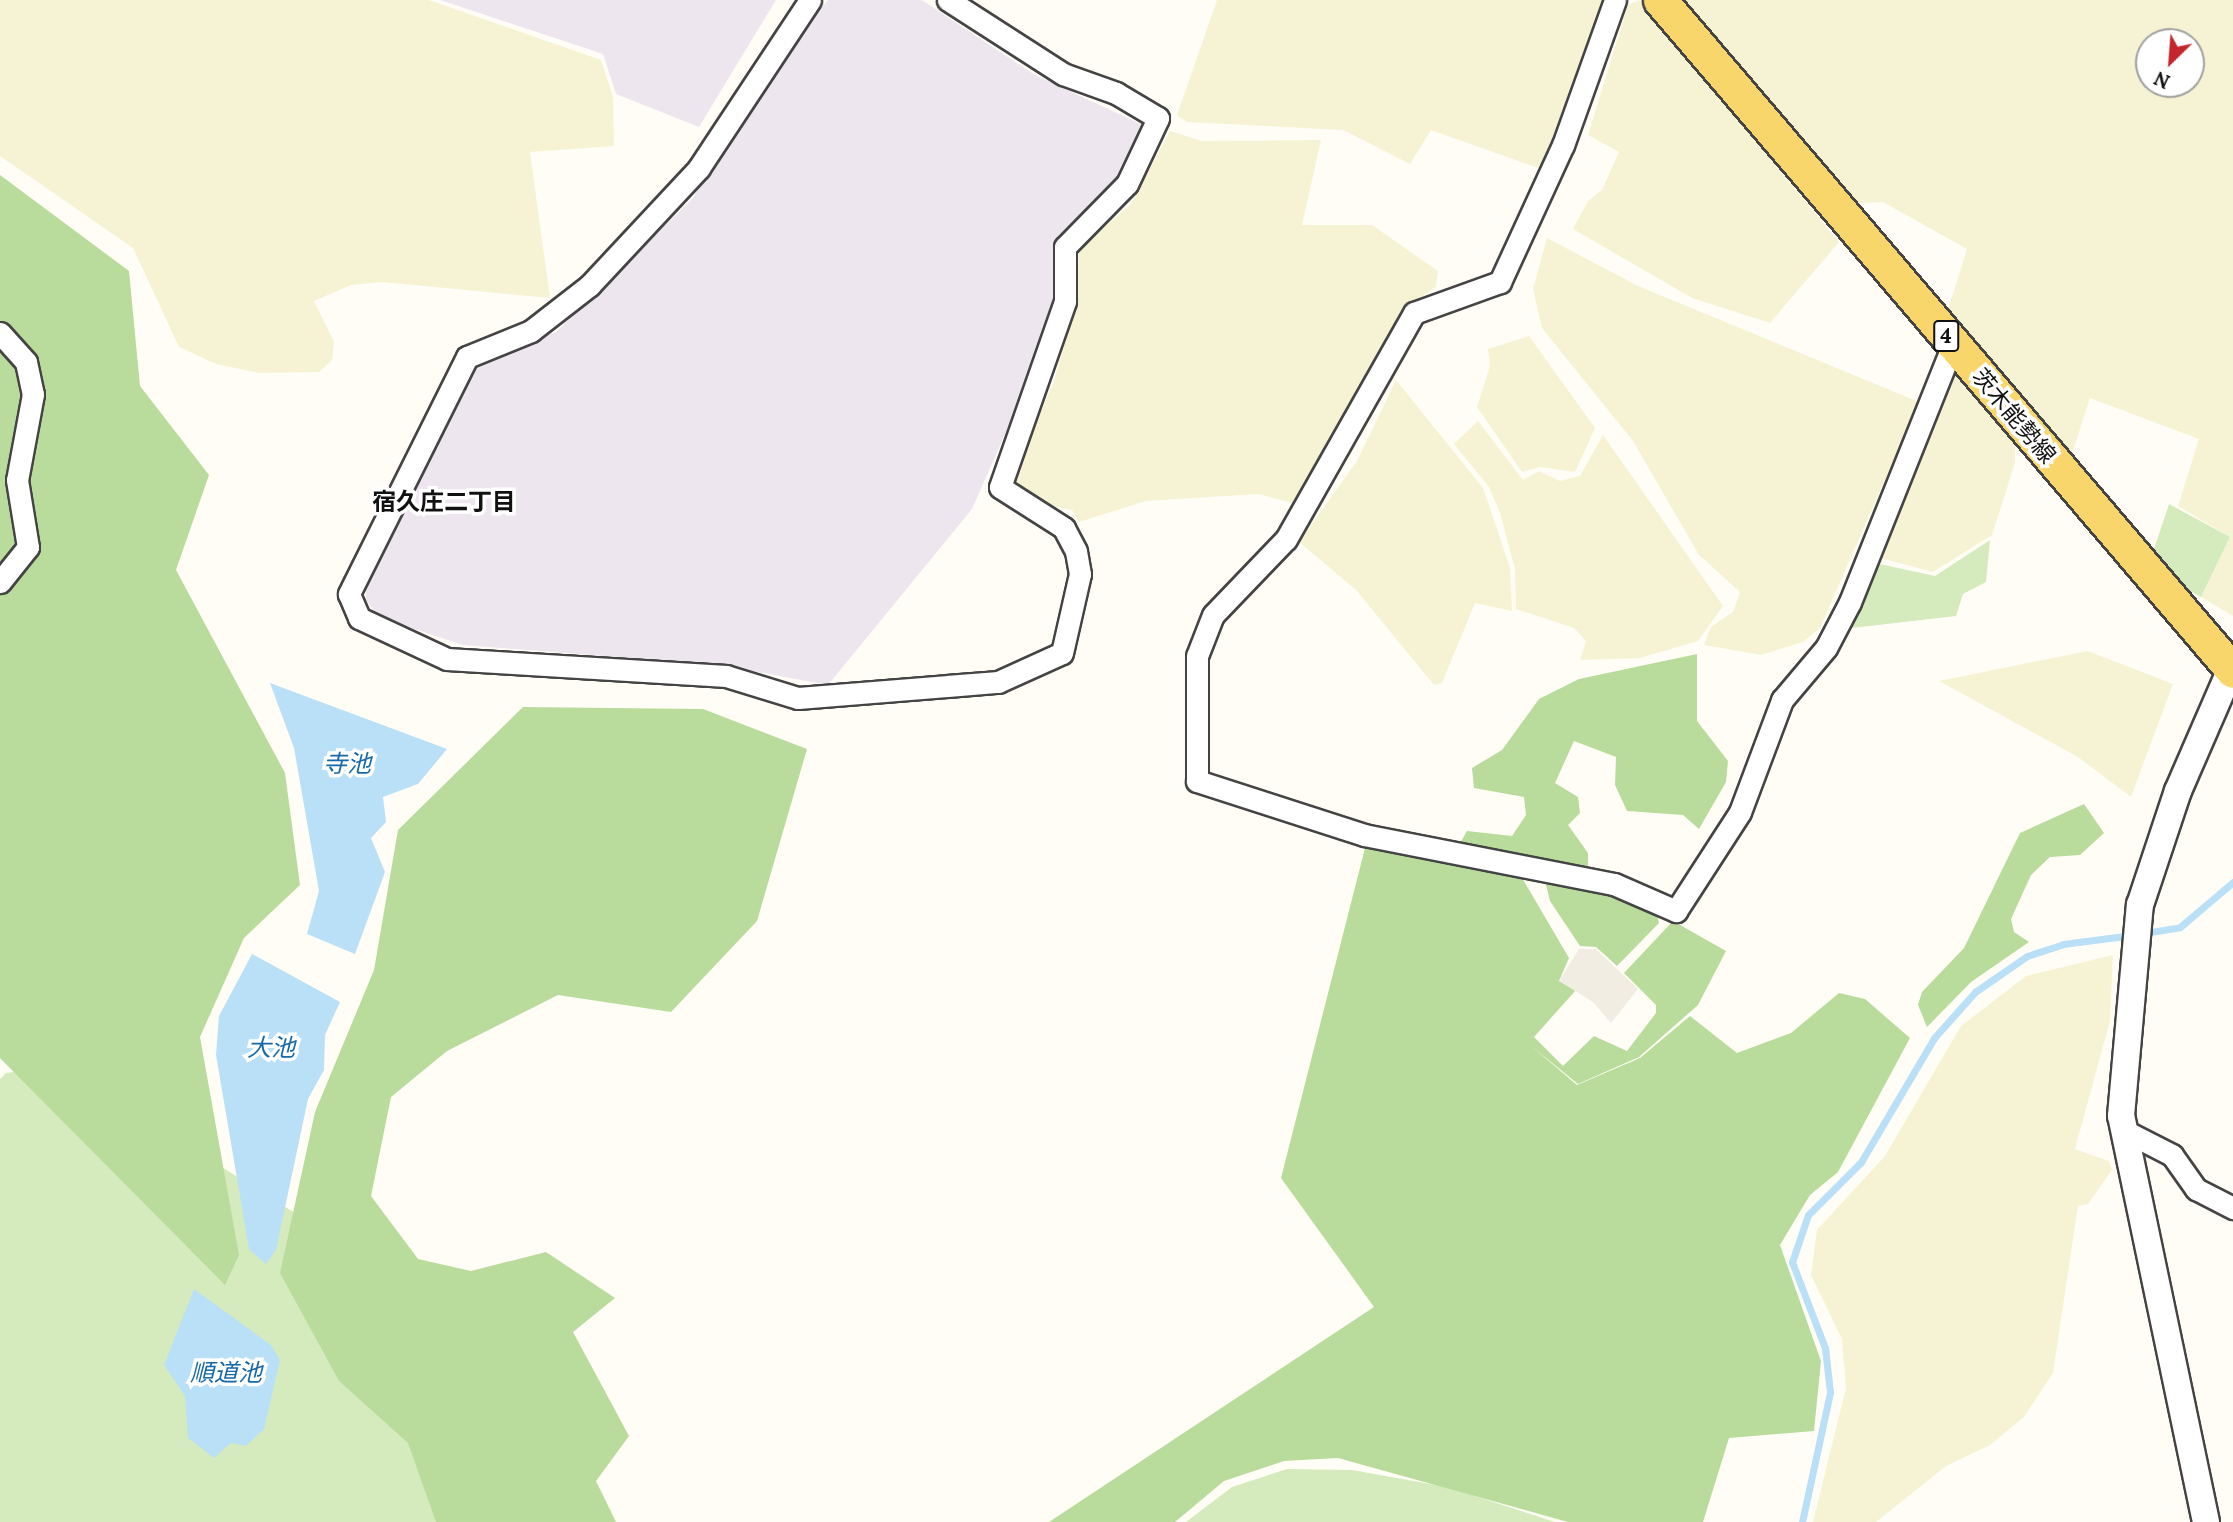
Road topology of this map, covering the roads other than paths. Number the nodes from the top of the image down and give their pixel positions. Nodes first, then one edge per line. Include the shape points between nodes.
1 (810, 0) edge
2 (948, 0) edge
3 (1615, 0) edge
4 (1660, 0) edge
5 (0, 333) edge
6 (1953, 344) junction
7 (0, 583) edge
8 (2232, 670) edge
9 (2125, 1131) junction
10 (2233, 1208) edge
11 (2206, 1522) edge

1 - 2 street via 699,168 590,285 531,331 467,357 348,594 359,618 447,659 726,676 798,698 998,682 1062,653 1080,574 1076,551 1064,528 1000,487 1065,302 1065,247 1127,184 1158,118 1116,93 1063,74
3 - 6 street via 1563,145 1500,282 1415,313 1286,539 1213,615 1197,656 1197,781 1364,835 1614,884 1676,911 1740,812 1782,700 1826,648 1850,601
4 - 6 main road, 茨木能勢線 / 4
5 - 7 street via 26,362 33,394 17,480 28,547
6 - 8 main road, 茨木能勢線 / 4
8 - 9 street via 2178,792 2136,931
9 - 10 street via 2172,1155 2196,1189
9 - 11 street

